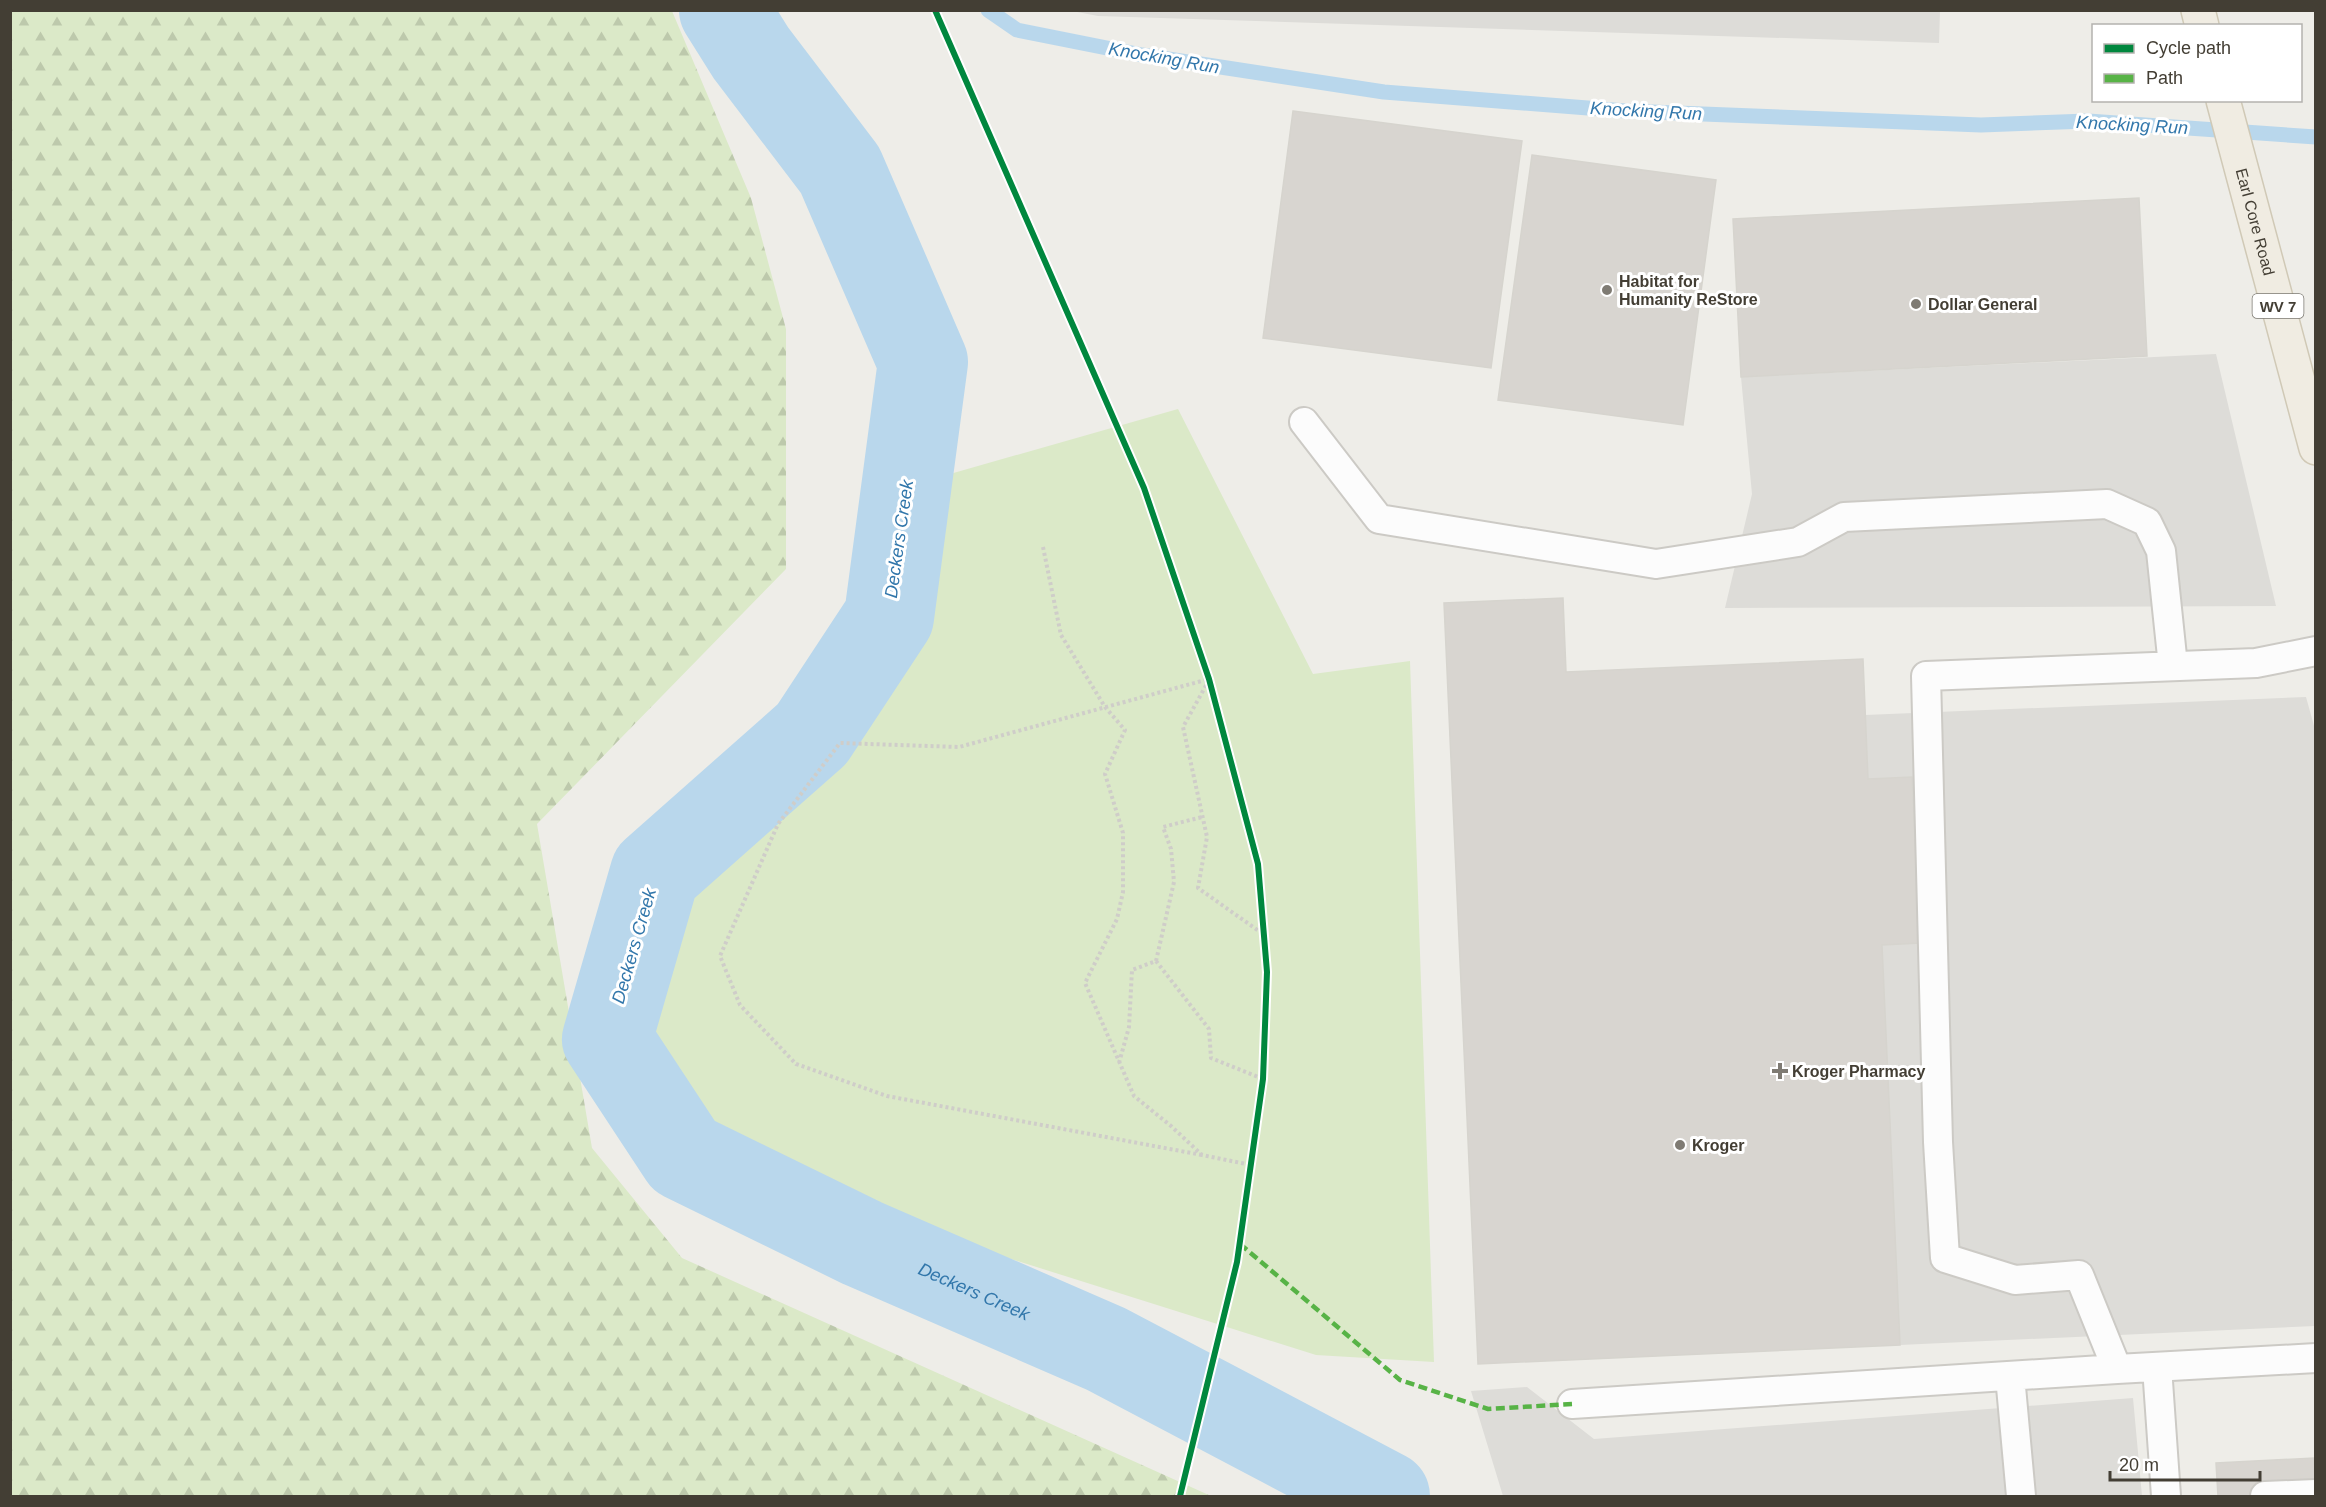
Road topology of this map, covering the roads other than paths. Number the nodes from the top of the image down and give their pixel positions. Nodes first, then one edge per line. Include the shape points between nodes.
1 (2224, 102) edge
2 (1304, 422) dead end
3 (2316, 448) edge
4 (2316, 651) edge
5 (2173, 666) junction
6 (2316, 1358) edge
7 (2157, 1367) junction
8 (2117, 1369) junction
9 (2010, 1376) junction
10 (1572, 1404) dead end
11 (2316, 1494) edge
12 (2021, 1497) edge
13 (2166, 1497) edge
14 (2265, 1497) edge

1 - 3 main road, Earl Core Road / WV 7
2 - 5 lane via 1379,519 1656,564 1798,542 1844,517 2107,504 2148,522 2161,551
4 - 5 lane via 2256,663
5 - 8 lane via 1926,676 1938,1142 1945,1258 2015,1280 2079,1275
6 - 7 lane
7 - 8 lane
7 - 13 lane
8 - 9 lane
9 - 10 lane
9 - 12 lane
11 - 14 lane

